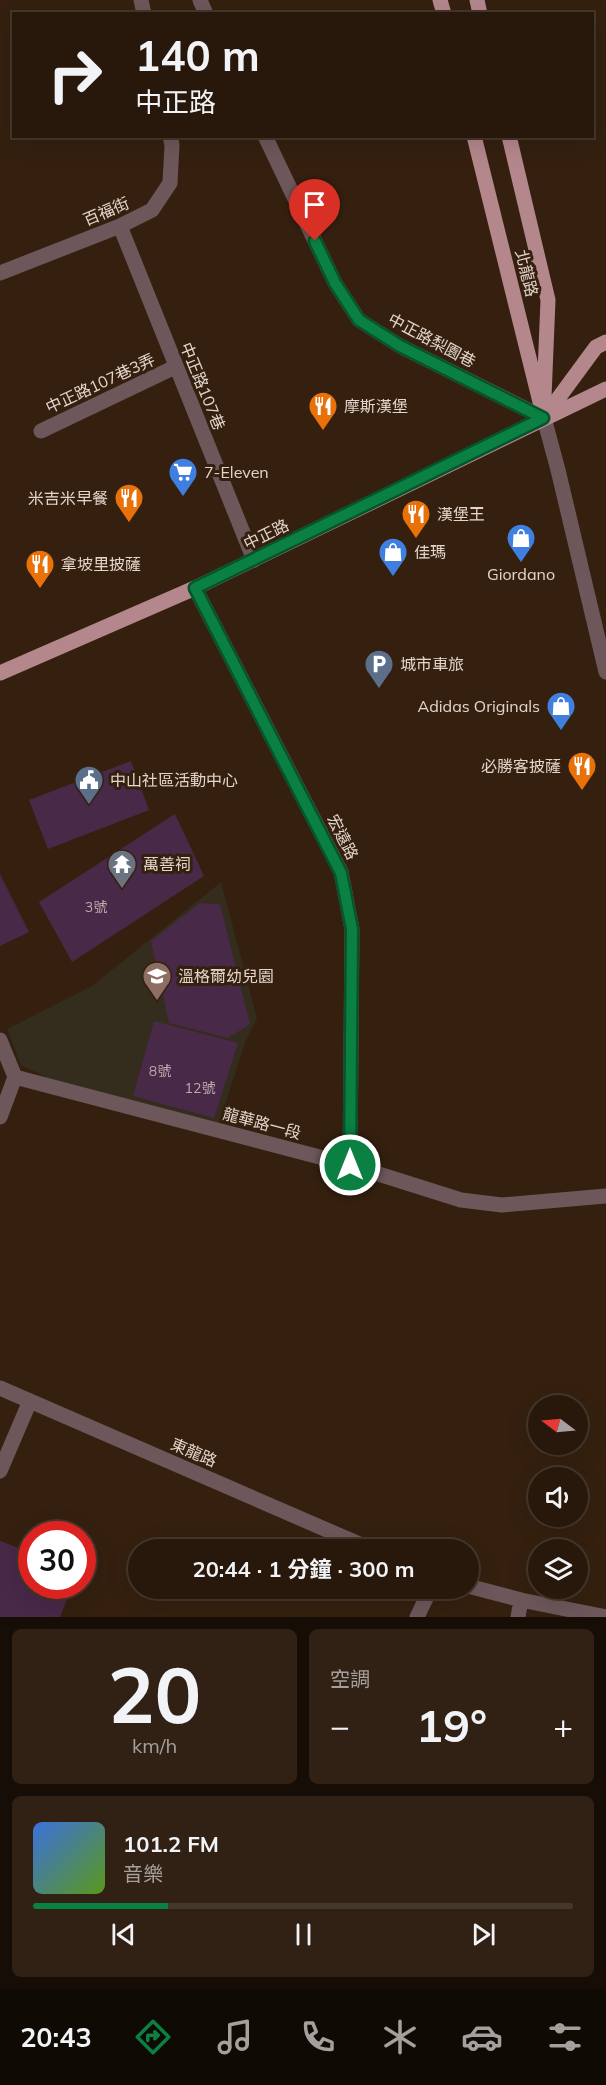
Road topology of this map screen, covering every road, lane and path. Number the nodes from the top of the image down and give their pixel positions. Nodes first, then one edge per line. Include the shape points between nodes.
1 (170, 138) edge
2 (266, 138) edge
3 (474, 138) edge
4 (509, 138) edge
5 (120, 226) junction
6 (0, 273) edge
7 (606, 342) edge
8 (175, 367) junction
9 (606, 389) edge
10 (543, 418) junction
11 (41, 430) dead end
12 (254, 560) junction
13 (195, 588) junction
14 (606, 672) edge
15 (0, 673) edge
16 (0, 1040) edge
17 (15, 1077) junction
18 (0, 1117) edge
19 (350, 1165) junction
20 (606, 1196) edge
21 (0, 1388) edge
22 (30, 1401) junction
23 (0, 1471) edge
24 (348, 1539) edge
25 (479, 1589) edge
26 (426, 1599) edge
27 (521, 1600) junction
28 (417, 1617) edge
29 (518, 1617) edge
30 (606, 1617) edge

1 - 5 street, 百福街 via 170,183 152,210
2 - 10 street, 中正路梨園巷 via 335,283 359,320 400,346
3 - 10 main road, 北龍路
4 - 10 main road, 北龍路 via 548,300
5 - 6 street, 百福街
5 - 8 street, 中正路107巷
7 - 10 main road, 中正路 via 596,347
8 - 11 street, 中正路107巷3弄
8 - 12 street, 中正路107巷
9 - 10 main road, 中正路
10 - 12 main road, 中正路
10 - 14 street, 北龍路
12 - 13 main road, 中正路
13 - 15 main road, 中正路
13 - 19 street, 宏遠路 via 341,873 352,929
16 - 17 street
17 - 18 street
17 - 19 street, 龍華路一段
19 - 20 street, 龍華路一段 via 461,1200 502,1205
21 - 22 street, 東龍路
22 - 23 street
22 - 24 street, 東龍路
25 - 27 street
26 - 28 street
27 - 29 street
27 - 30 street

